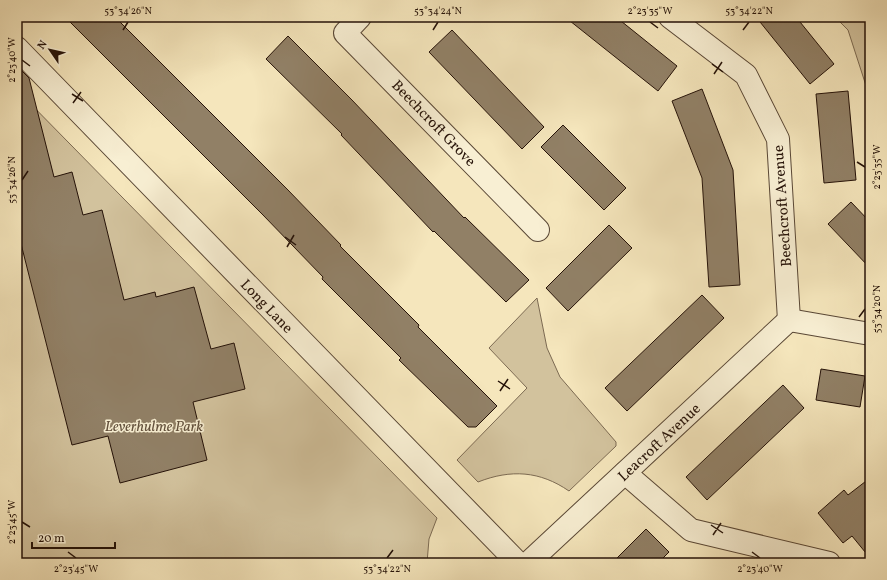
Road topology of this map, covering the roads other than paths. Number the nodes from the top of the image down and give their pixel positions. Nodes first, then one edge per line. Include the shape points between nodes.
1 (360, 17) edge
2 (670, 17) edge
3 (17, 48) edge
4 (538, 230) dead end
5 (789, 320) junction
6 (870, 334) edge
7 (625, 474) junction
8 (518, 563) edge
9 (528, 563) edge
10 (829, 563) edge

1 - 4 street, Beechcroft Grove via 345,32
2 - 5 street, Beechcroft Avenue via 746,75 778,139
3 - 8 street, Long Lane
5 - 6 street
5 - 7 street, Leacroft Avenue
7 - 9 street, Leacroft Avenue
7 - 10 street via 691,530

